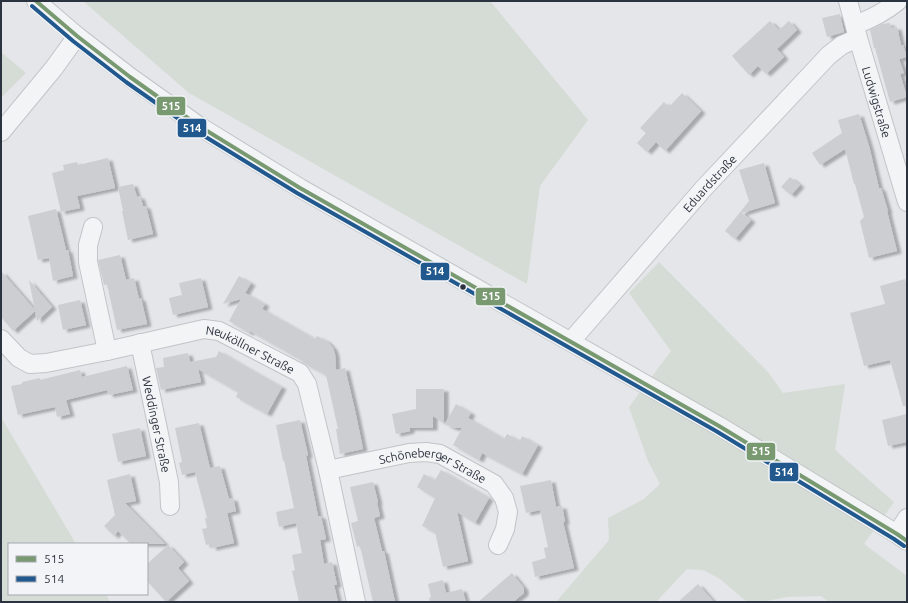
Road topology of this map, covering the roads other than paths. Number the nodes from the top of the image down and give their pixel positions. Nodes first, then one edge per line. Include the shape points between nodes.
1 (36, 1) edge
2 (848, 1) edge
3 (898, 1) edge
4 (856, 31) junction
5 (77, 36) junction
6 (1, 132) edge
7 (907, 202) edge
8 (93, 227) dead end
9 (1, 339) edge
10 (571, 341) junction
11 (140, 343) junction
12 (107, 351) junction
13 (328, 470) junction
14 (170, 506) dead end
15 (907, 518) edge
16 (902, 538) edge
17 (498, 545) dead end
18 (356, 602) edge

1 - 5 street
2 - 4 street, Ludwigstraße
3 - 4 street, Eduardstraße
4 - 7 street, Ludwigstraße
4 - 10 street, Eduardstraße via 829,55 704,188
5 - 6 street
5 - 10 street via 199,126 300,188
8 - 12 street via 88,245 88,262
9 - 12 street, Neuköllner Straße via 19,358 30,364
10 - 16 street via 719,426
11 - 12 street, Neuköllner Straße
11 - 13 street, Neuköllner Straße via 204,329 219,331 300,373 308,384
11 - 14 street, Weddinger Straße via 169,482
13 - 17 street, Schöneberger Straße via 409,453 440,454 494,484 504,498 508,512 505,529
13 - 18 street, Neuköllner Straße
15 - 16 street

